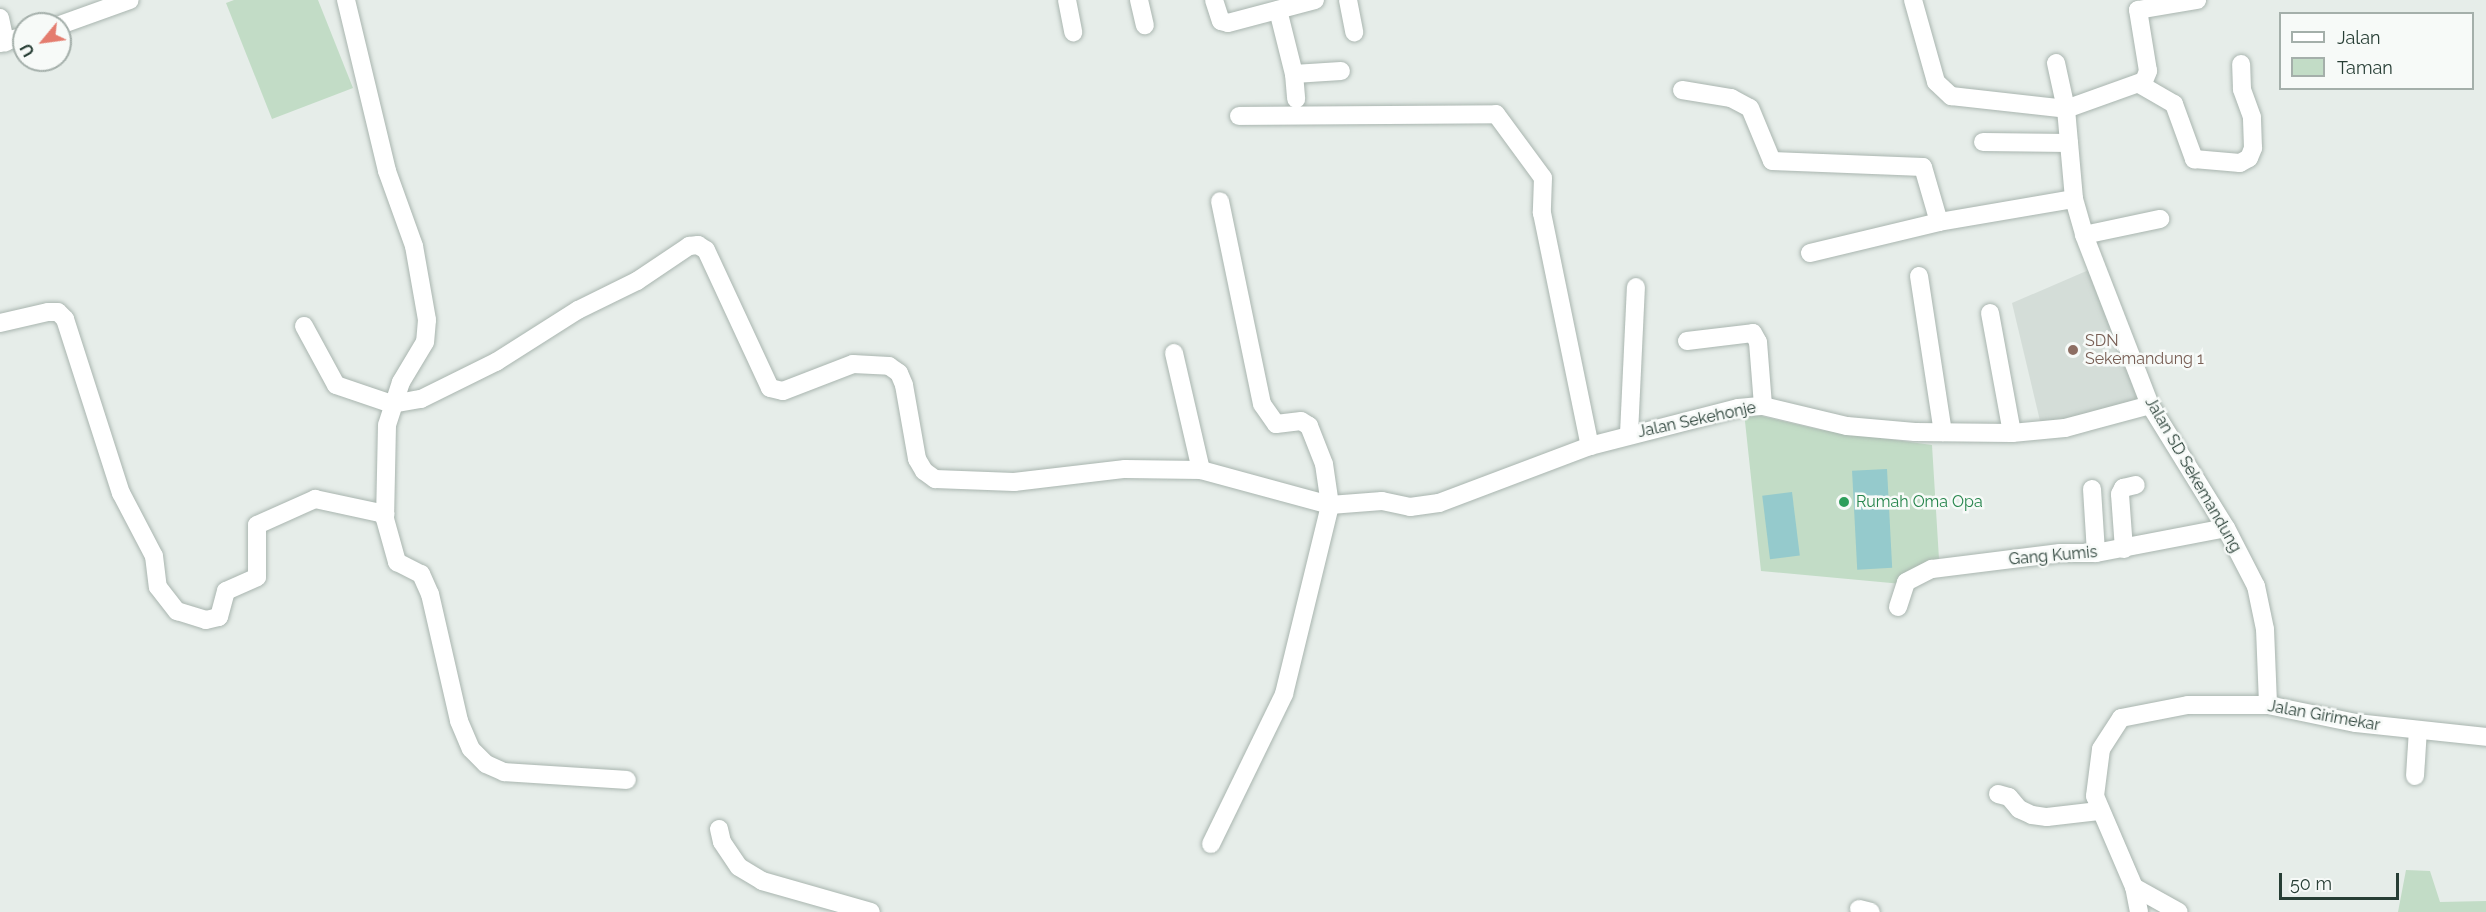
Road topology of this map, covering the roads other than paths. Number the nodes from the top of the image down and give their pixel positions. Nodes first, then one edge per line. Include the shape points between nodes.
1 (130, 0) edge
2 (346, 0) edge
3 (1067, 0) edge
4 (1139, 0) edge
5 (1214, 0) edge
6 (1315, 0) edge
7 (1348, 0) edge
8 (1913, 0) edge
9 (2197, 0) edge
10 (2137, 5) edge
11 (1278, 10) junction
12 (0, 18) edge
13 (72, 21) edge
14 (1145, 25) dead end
15 (1072, 32) dead end
16 (1354, 32) dead end
17 (2, 43) edge
18 (2056, 63) dead end
19 (2241, 64) dead end
20 (1341, 71) dead end
21 (1294, 74) junction
22 (2141, 85) junction
23 (1682, 90) dead end
24 (1296, 99) dead end
25 (2066, 109) junction
26 (1239, 116) dead end
27 (1983, 142) dead end
28 (2068, 143) junction
29 (2074, 199) junction
30 (1220, 201) dead end
31 (2160, 219) dead end
32 (1939, 222) junction
33 (2084, 235) junction
34 (1810, 253) dead end
35 (1919, 276) dead end
36 (1636, 287) dead end
37 (1990, 313) dead end
38 (0, 323) edge
39 (304, 326) dead end
40 (1688, 341) dead end
41 (1174, 353) dead end
42 (392, 404) junction
43 (2150, 405) junction
44 (1763, 406) junction
45 (1943, 432) junction
46 (2012, 433) junction
47 (1629, 434) junction
48 (1590, 446) junction
49 (1201, 470) junction
50 (2136, 484) dead end
51 (2092, 489) dead end
52 (1327, 504) junction
53 (385, 514) junction
54 (2226, 528) junction
55 (2124, 549) junction
56 (2096, 553) junction
57 (1898, 607) dead end
58 (2268, 705) junction
59 (2418, 730) junction
60 (2486, 737) edge
61 (2415, 776) dead end
62 (627, 780) dead end
63 (1998, 794) dead end
64 (2099, 811) junction
65 (719, 829) dead end
66 (1211, 844) dead end
67 (2134, 887) junction
68 (871, 912) edge
69 (2139, 912) edge
70 (2179, 912) edge

1 - 13 street
2 - 42 street via 387,171 414,246 427,320 425,342
3 - 15 street
4 - 14 street
5 - 11 street via 1221,21 1228,23
6 - 11 street
7 - 16 street
8 - 25 street via 1935,82 1951,96
9 - 10 street
10 - 22 street via 2148,71
11 - 21 street
12 - 17 street
18 - 25 street, Jalan SD Sekemandung
19 - 22 street via 2242,89 2252,117 2253,148 2249,158 2240,163 2194,159 2174,104
20 - 21 street
21 - 24 street
22 - 25 street
23 - 32 street via 1731,98 1750,108 1772,161 1923,167
25 - 28 street, Jalan SD Sekemandung
26 - 48 street via 1496,114 1543,178 1542,213
27 - 28 street
28 - 29 street, Jalan SD Sekemandung
29 - 32 street
29 - 33 street, Jalan SD Sekemandung
30 - 52 street via 1262,404 1276,424 1301,421 1309,426 1324,464
31 - 33 street
32 - 34 street
33 - 43 street, Jalan SD Sekemandung
35 - 45 street
36 - 47 street
37 - 46 street
38 - 53 street via 48,312 58,312 65,319 121,493 154,556 158,587 177,611 207,620 219,617 226,591 257,577 257,525 315,499
39 - 42 street via 336,385
40 - 44 street via 1753,333 1758,342
41 - 49 street
42 - 49 street, Jalan Sekehonje via 421,399 496,362 578,310 637,281 689,246 698,245 706,250 770,388 783,391 853,364 888,366 899,373 904,385 917,459 924,471 935,478 1014,482 1125,468
42 - 53 street via 384,458
43 - 46 street, Jalan Sekehonje via 2066,428
43 - 54 street, Jalan SD Sekemandung
44 - 45 street, Jalan Sekehonje via 1847,426
44 - 47 street, Jalan Sekehonje via 1738,408
45 - 46 street, Jalan Sekehonje
47 - 48 street, Jalan Sekehonje
48 - 52 street, Jalan Sekehonje via 1439,503 1410,507 1382,501
49 - 52 street, Jalan Sekehonje
50 - 55 street via 2123,488 2120,494
51 - 56 street
52 - 66 street via 1284,694
53 - 62 street via 397,562 421,574 430,594 442,661 471,749 486,764 504,772
54 - 55 street, Gang Kumis
54 - 58 street, Jalan SD Sekemandung via 2256,586 2265,629
55 - 56 street, Gang Kumis
56 - 57 street, Gang Kumis via 2060,553 1932,569 1906,582
58 - 59 street, Jalan Girimekar
58 - 64 street, Jalan Girimekar via 2187,705 2131,714 2113,727 2101,749 2095,784
59 - 60 street, Jalan Girimekar
59 - 61 street
63 - 64 street via 2009,797 2019,809 2032,815
64 - 67 street, Jalan Girimekar
65 - 68 street via 722,842 739,867 762,880
67 - 69 street, Jalan Girimekar
67 - 70 street

